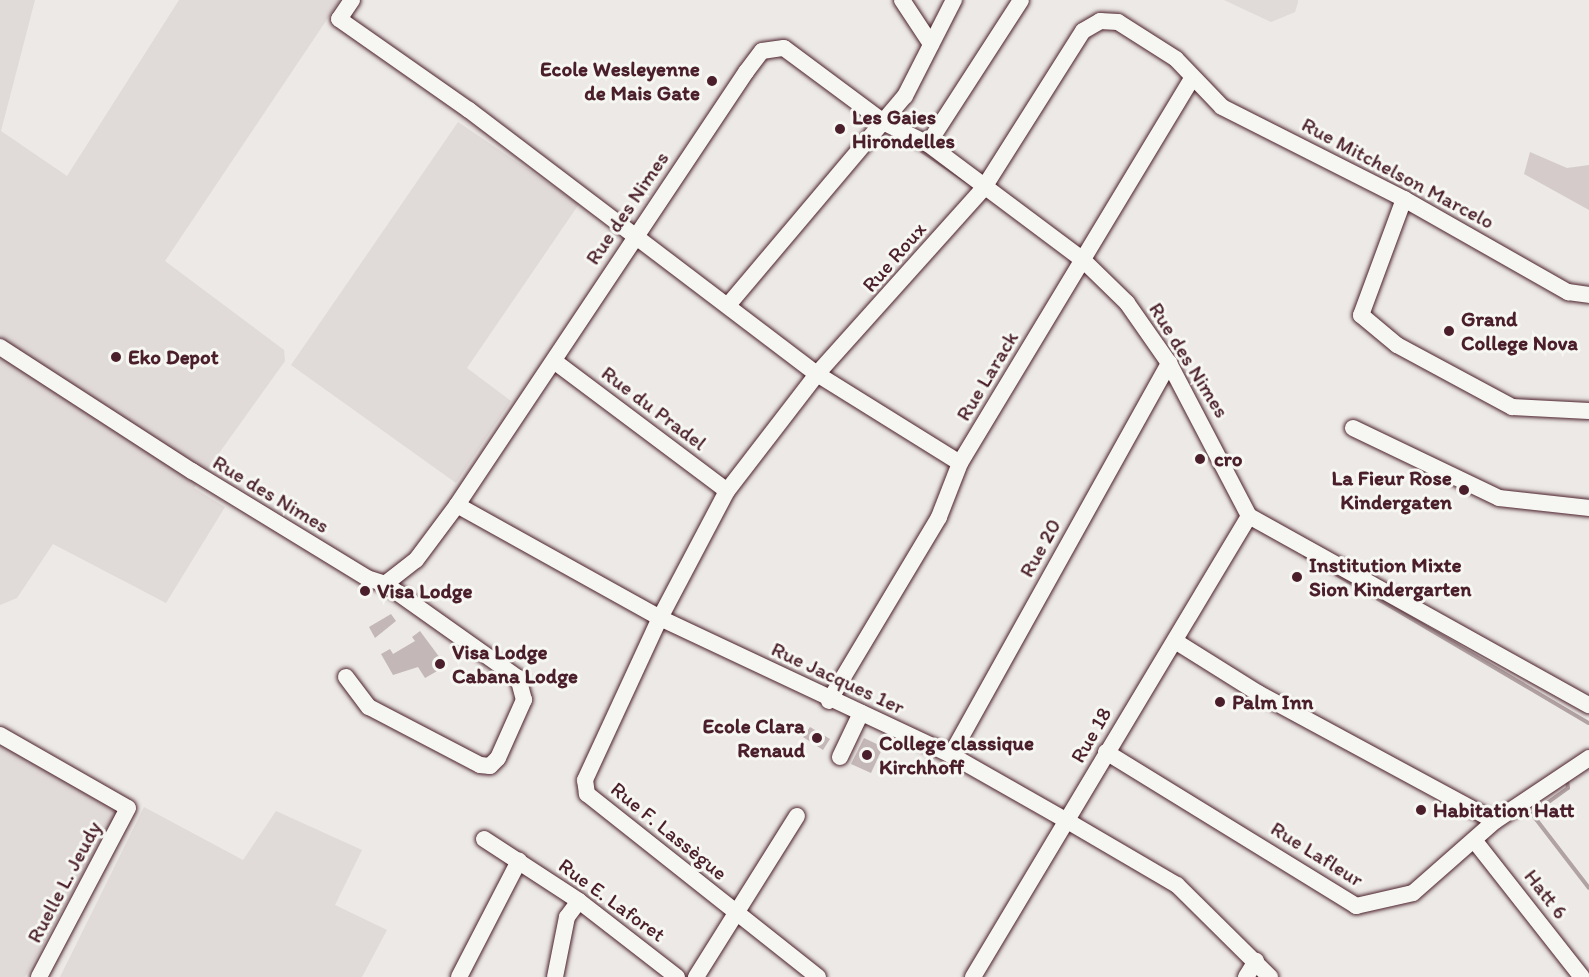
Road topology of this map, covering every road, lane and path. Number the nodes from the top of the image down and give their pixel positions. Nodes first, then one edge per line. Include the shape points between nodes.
1 (352, 0) edge
2 (902, 0) edge
3 (954, 0) edge
4 (1021, 0) edge
5 (931, 44) junction
6 (1192, 79) junction
7 (885, 123) junction
8 (928, 144) junction
9 (982, 189) junction
10 (1404, 199) junction
11 (633, 238) junction
12 (1083, 260) junction
13 (1589, 295) edge
14 (729, 304) junction
15 (0, 346) edge
16 (554, 361) junction
17 (1169, 363) junction
18 (817, 374) junction
19 (1589, 411) edge
20 (1353, 428) dead end
21 (960, 463) junction
22 (726, 491) junction
23 (457, 505) junction
24 (1589, 508) edge
25 (1249, 516) junction
26 (385, 584) junction
27 (660, 618) junction
28 (1175, 641) junction
29 (346, 677) dead end
30 (830, 701) junction
31 (1589, 705) edge
32 (861, 713) junction
33 (0, 735) edge
34 (1106, 752) junction
35 (951, 755) junction
36 (840, 757) dead end
37 (1589, 758) edge
38 (796, 816) dead end
39 (1495, 821) junction
40 (1069, 822) junction
41 (484, 839) dead end
42 (1474, 840) junction
43 (519, 861) junction
44 (579, 901) junction
45 (734, 914) junction
46 (1256, 962) junction
47 (39, 977) edge
48 (459, 977) edge
49 (555, 977) edge
50 (677, 977) edge
51 (696, 977) edge
52 (818, 977) edge
53 (973, 977) edge
54 (1246, 977) edge
55 (1270, 977) edge
56 (1582, 977) edge

1 - 11 street via 339,19 468,110
2 - 5 street
3 - 5 street
4 - 8 street
5 - 7 street via 905,96
6 - 9 street, Rue Roux via 1176,59 1118,22 1100,21 1083,31
6 - 10 street, Rue Mitchelson Marcelo via 1222,106
6 - 12 street, Rue Larack
7 - 8 street, Rue des Nimes
7 - 11 street, Rue des Nimes via 784,48 762,51
7 - 14 street
8 - 9 street, Rue des Nimes
9 - 12 street, Rue des Nimes
9 - 18 street, Rue Roux
10 - 13 street, Rue Mitchelson Marcelo via 1568,292
10 - 19 street via 1361,315 1397,345 1512,407
11 - 14 street
11 - 16 street, Rue des Nimes
12 - 17 street, Rue des Nimes via 1127,303
12 - 21 street, Rue Larack
14 - 18 street
15 - 26 street, Rue des Nimes via 192,471 367,578
16 - 22 street, Rue du Pradel
16 - 23 street, Rue des Nimes
17 - 25 street, Rue des Nimes
17 - 35 street, Rue 20
18 - 21 street
18 - 22 street, Rue Roux
20 - 24 street via 1499,498
21 - 30 street, Rue Larack via 939,517
22 - 27 street, Rue Roux
23 - 26 street, Rue des Nimes via 416,560
23 - 27 street, Rue Jacques 1er
25 - 28 street, Rue 18
25 - 31 street
26 - 29 street via 518,678 524,700 498,758 489,766 480,765 369,707
27 - 30 street, Rue Jacques 1er
27 - 45 street, Rue F. Lassègue via 599,746 585,787
28 - 34 street, Rue 18
28 - 39 street via 1258,693
30 - 32 street, Rue Jacques 1er
32 - 35 street, Rue Jacques 1er
32 - 36 street
33 - 47 street, Ruelle L. Jeudy via 128,808
34 - 40 street, Rue 18
34 - 42 street, Rue Lafleur via 1356,906 1413,893
35 - 40 street, Rue Jacques 1er
37 - 39 street, Rue Lafleur
38 - 45 street
39 - 42 street, Rue Lafleur
40 - 46 street, Rue Jacques 1er via 1177,885
40 - 53 street, Rue 18
41 - 43 street, Rue E. Laforet
42 - 56 street, Hatt 6
43 - 44 street, Rue E. Laforet
43 - 48 street
44 - 49 street via 567,917
44 - 50 street, Rue E. Laforet
45 - 51 street
45 - 52 street, Rue F. Lassègue
46 - 54 street
46 - 55 street, Rue Jacques 1er

